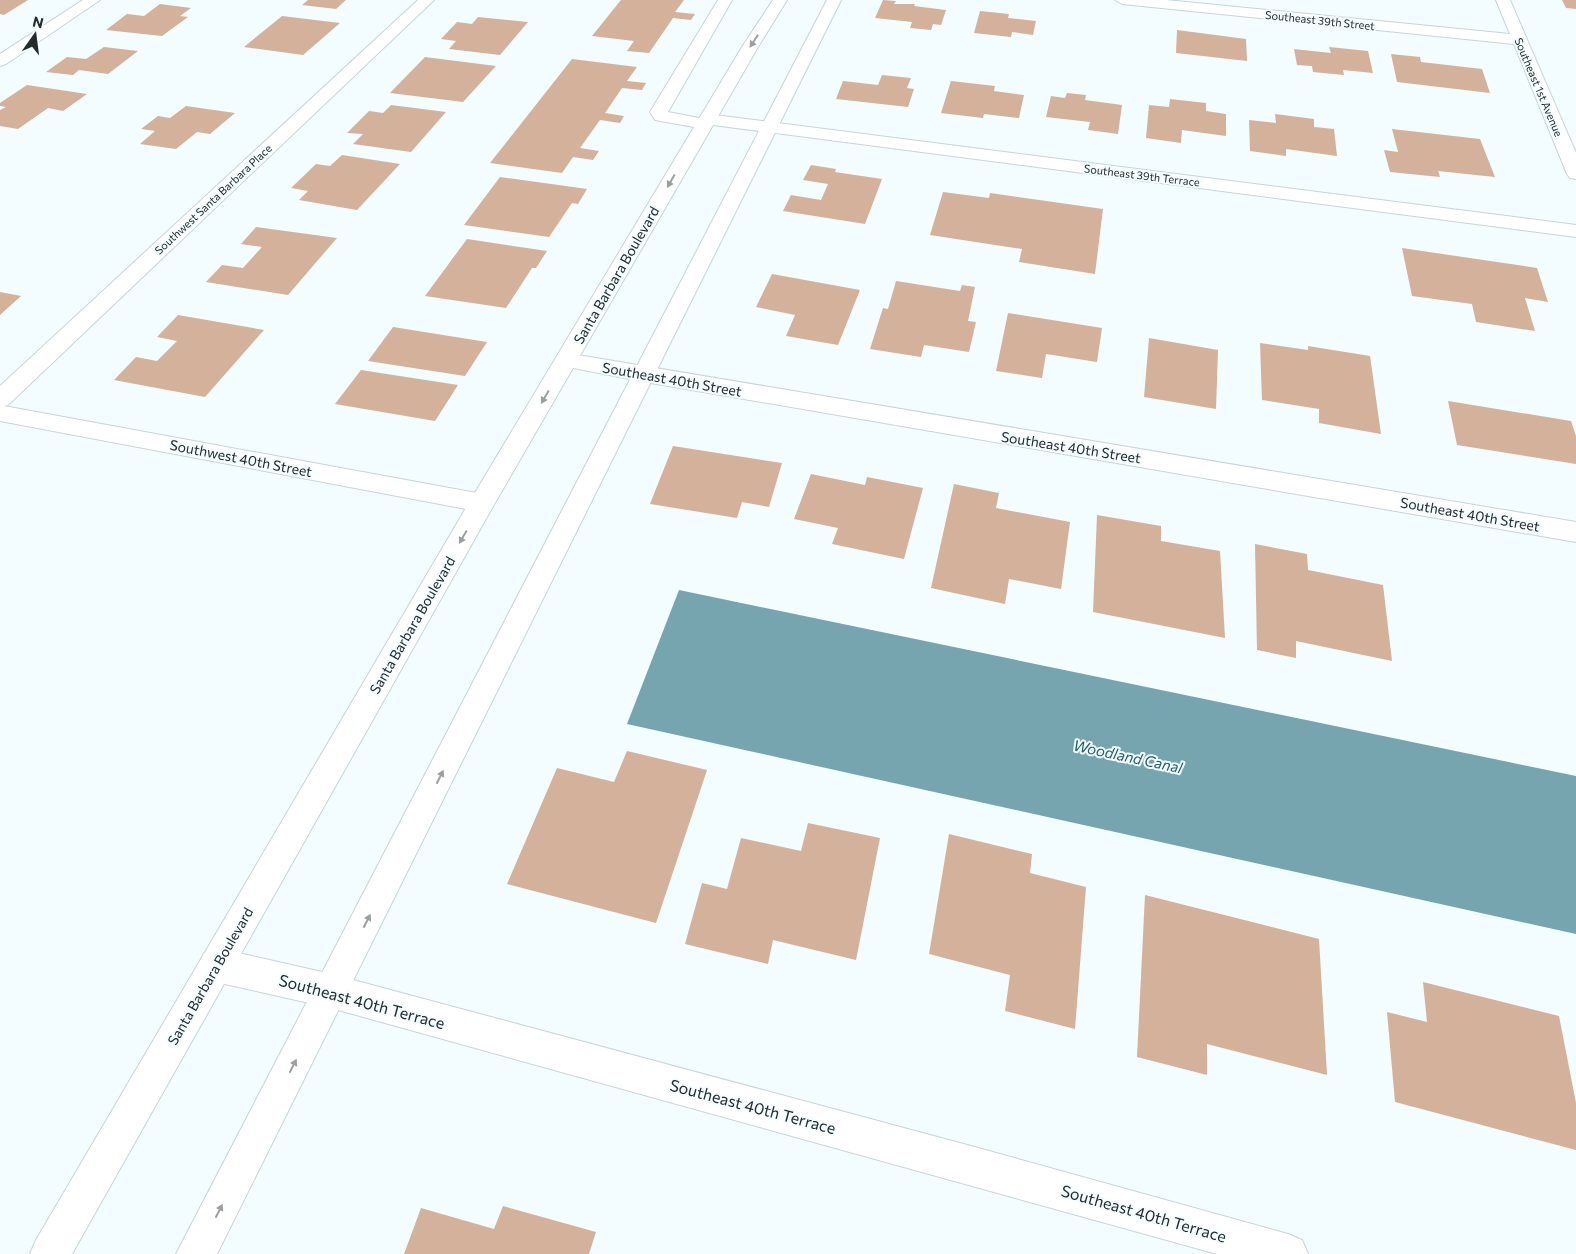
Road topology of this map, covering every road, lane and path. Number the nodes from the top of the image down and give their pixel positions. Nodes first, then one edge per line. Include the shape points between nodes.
1 (93, 0) edge
2 (426, 0) edge
3 (726, 0) edge
4 (780, 0) edge
5 (834, 0) edge
6 (1122, 0) edge
7 (1503, 0) edge
8 (1519, 40) junction
9 (0, 61) edge
10 (706, 121) junction
11 (771, 127) junction
12 (1576, 174) edge
13 (1576, 231) edge
14 (566, 360) junction
15 (645, 375) junction
16 (0, 398) edge
17 (0, 413) edge
18 (482, 503) junction
19 (1576, 532) edge
20 (216, 965) junction
21 (331, 992) junction
22 (50, 1254) edge
23 (196, 1254) edge
24 (1288, 1254) edge

1 - 9 street
2 - 16 street, Southwest Santa Barbara Place
3 - 10 street, Southeast 39th Terrace via 659,112 661,116
4 -> 10 street, Santa Barbara Boulevard
5 - 11 street
6 - 8 street, Southeast 39th Street
7 - 8 street, Southeast 1st Avenue
8 - 12 street, Southeast 1st Avenue
10 - 11 street, Southeast 39th Terrace
10 -> 14 street, Santa Barbara Boulevard
11 - 13 street, Southeast 39th Terrace
11 - 15 street
14 - 15 street, Southeast 40th Street
14 -> 18 street, Santa Barbara Boulevard
15 - 19 street, Southeast 40th Street
21 -> 15 street
17 - 18 street, Southwest 40th Street
18 -> 20 street, Santa Barbara Boulevard
20 - 21 street, Southeast 40th Terrace
20 - 22 street, Santa Barbara Boulevard
23 -> 21 street
21 - 24 street, Southeast 40th Terrace

